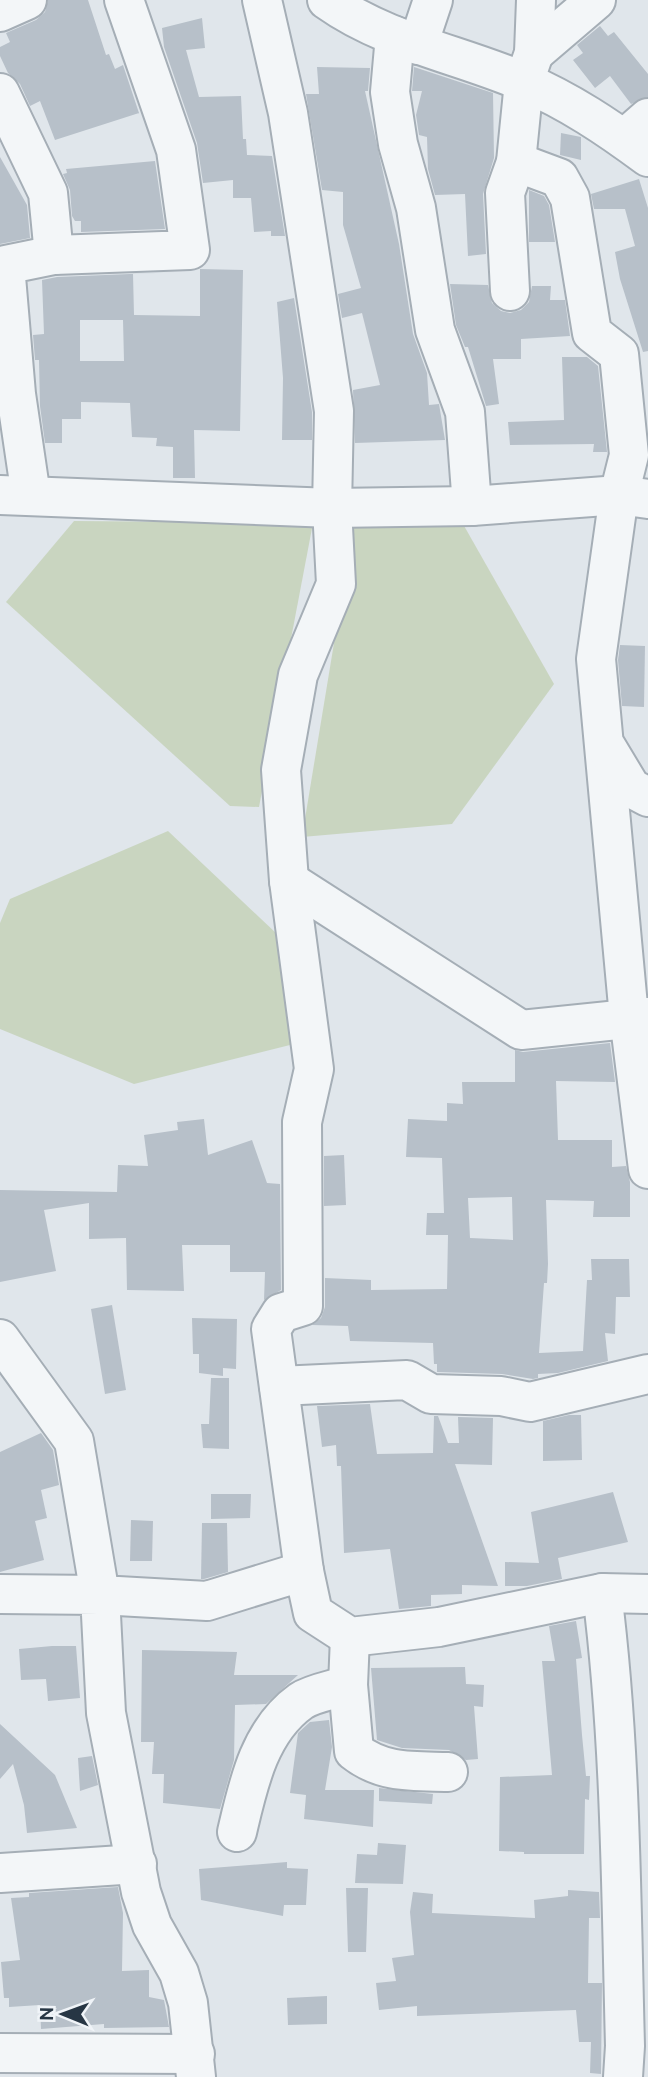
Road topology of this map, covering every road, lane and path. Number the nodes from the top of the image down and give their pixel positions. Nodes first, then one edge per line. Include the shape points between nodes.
1 (27, 0) edge
2 (124, 0) edge
3 (262, 0) edge
4 (433, 0) edge
5 (536, 0) edge
6 (596, 0) edge
7 (332, 2) edge
8 (0, 12) edge
9 (406, 41) junction
10 (529, 67) junction
11 (0, 93) edge
12 (640, 138) edge
13 (516, 162) junction
14 (54, 255) junction
15 (510, 290) dead end
16 (16, 496) edge
17 (634, 497) edge
18 (472, 506) junction
19 (332, 508) junction
20 (604, 743) junction
21 (648, 797) edge
22 (289, 881) junction
23 (639, 1017) edge
24 (648, 1169) edge
25 (0, 1339) edge
26 (648, 1374) edge
27 (279, 1386) junction
28 (304, 1571) junction
29 (0, 1594) edge
30 (602, 1594) junction
31 (648, 1594) edge
32 (100, 1595) junction
33 (350, 1637) junction
34 (348, 1685) junction
35 (448, 1772) dead end
36 (237, 1832) dead end
37 (137, 1864) junction
38 (0, 1874) edge
39 (0, 2053) edge
40 (196, 2065) edge
41 (622, 2077) edge

1 - 8 street
2 - 14 street via 176,150 190,250
3 - 19 street via 288,113 334,411
4 - 9 street
5 - 10 street
6 - 10 street
7 - 9 street
9 - 10 street
9 - 18 street via 390,92 398,144 416,208 435,330 465,412
10 - 12 street via 588,115
10 - 13 street
11 - 14 street via 48,193
13 - 15 street via 505,193
13 - 17 street via 559,178 570,198 592,333 619,354
14 - 16 street via 5,265 16,394
16 - 19 street
17 - 18 street
17 - 20 street via 596,659
18 - 19 street
19 - 22 street via 336,584 298,675 281,769
20 - 21 street via 631,788
20 - 23 street
22 - 23 street via 521,1030
22 - 27 street via 314,1069 302,1122 303,1306 281,1313 271,1329
23 - 24 street
25 - 32 street via 74,1441
26 - 27 street via 530,1402 501,1396 431,1394 407,1380
27 - 28 street
28 - 32 street via 207,1601
28 - 33 street via 313,1613
29 - 32 street
30 - 31 street
30 - 33 street via 439,1627
30 - 41 street via 618,1799
32 - 37 street via 106,1713
33 - 34 street
34 - 35 street via 355,1751 387,1770
34 - 36 street via 302,1701 272,1730 250,1775
37 - 38 street
37 - 40 street via 152,1925 179,1973 188,2003
39 - 40 street

